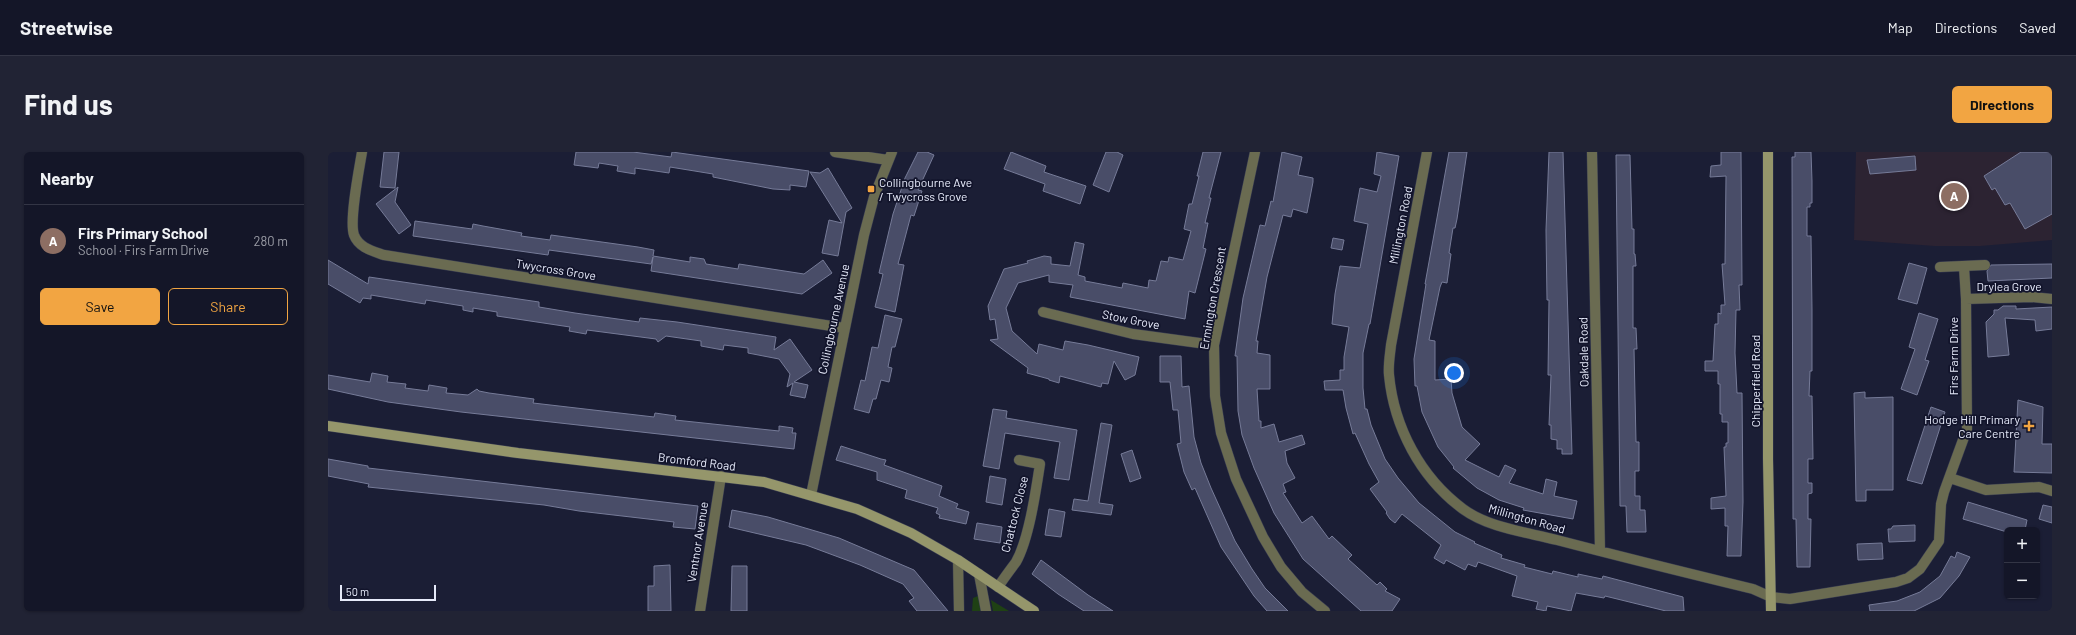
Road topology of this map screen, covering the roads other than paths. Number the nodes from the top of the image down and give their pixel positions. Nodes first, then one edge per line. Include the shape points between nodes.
1 (362, 152) edge
2 (835, 152) edge
3 (1255, 152) edge
4 (1427, 152) edge
5 (1592, 152) edge
6 (1768, 152) edge
7 (890, 156) edge
8 (1985, 265) dead end
9 (1940, 267) dead end
10 (1964, 267) junction
11 (1966, 299) junction
12 (2052, 299) edge
13 (1043, 312) dead end
14 (844, 328) junction
15 (1214, 345) junction
16 (328, 426) edge
17 (1019, 460) dead end
18 (721, 476) junction
19 (1950, 478) junction
20 (2052, 491) edge
21 (811, 495) junction
22 (1600, 551) junction
23 (958, 560) junction
24 (979, 574) junction
25 (998, 586) junction
26 (1771, 597) junction
27 (700, 611) edge
28 (958, 611) edge
29 (986, 611) edge
30 (1034, 611) edge
31 (1324, 611) edge
32 (1771, 611) edge

1 - 14 street, Twycross Grove via 354,235 362,246 370,250 392,256
2 - 7 street
3 - 15 street, Ermington Crescent
4 - 22 street, Millington Road via 1389,366 1396,415 1406,440 1436,485 1463,509 1501,526
5 - 22 street, Oakdale Road
6 - 26 street, Chipperfield Road via 1768,459
7 - 14 street, Collingbourne Avenue via 874,197
8 - 10 street
9 - 10 street
10 - 11 street, Firs Farm Drive
11 - 12 street, Drylea Grove
11 - 19 street, Firs Farm Drive via 1967,429
13 - 15 street, Stow Grove via 1134,334
14 - 21 street, Collingbourne Avenue
15 - 31 street, Ermington Crescent via 1215,396 1220,433 1236,479 1263,537 1281,566 1302,592
16 - 18 street, Bromford Road via 518,453
17 - 25 street, Chattock Close via 1040,464 1036,494 1016,561
18 - 21 street, Bromford Road via 764,482
18 - 27 street, Ventnor Avenue
19 - 20 street via 1986,490 2039,487
19 - 26 street, Firs Farm Drive via 1941,504 1939,541 1927,562 1908,578 1790,599
21 - 23 street, Bromford Road via 864,512 911,533
22 - 26 street, Millington Road via 1753,589
23 - 24 street, Bromford Road
23 - 28 street
24 - 25 street, Bromford Road
24 - 29 street
25 - 30 street, Bromford Road
26 - 32 street, Chipperfield Road

